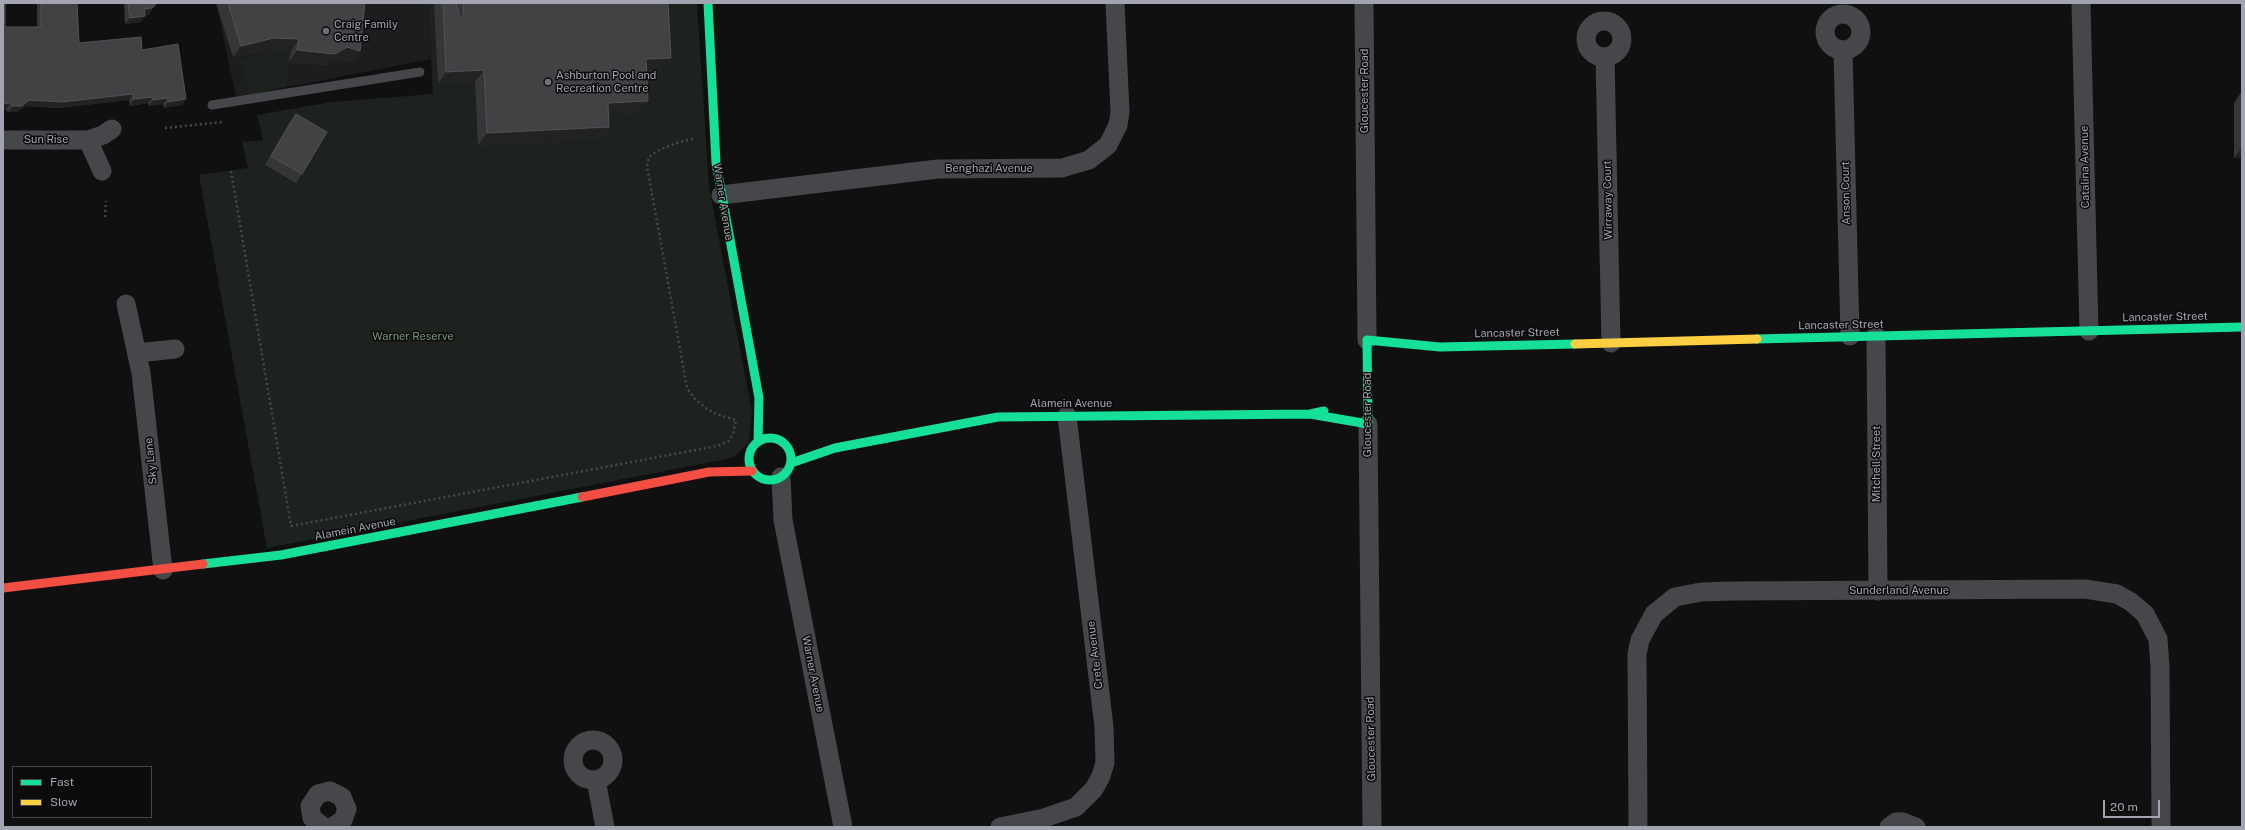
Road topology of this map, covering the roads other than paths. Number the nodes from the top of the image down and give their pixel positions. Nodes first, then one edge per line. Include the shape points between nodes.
1 (708, 3) edge
2 (1116, 3) edge
3 (1364, 3) edge
4 (2081, 3) edge
5 (1843, 50) dead end
6 (1605, 57) dead end
7 (420, 72) dead end
8 (212, 105) dead end
9 (112, 130) dead end
10 (3, 140) edge
11 (88, 140) junction
12 (102, 171) dead end
13 (721, 195) junction
14 (126, 304) dead end
15 (2242, 327) edge
16 (2089, 331) junction
17 (1850, 336) junction
18 (1876, 336) junction
19 (1611, 342) junction
20 (1440, 347) junction
21 (175, 349) dead end
22 (1371, 350) junction
23 (137, 353) junction
24 (1400, 354) dead end
25 (759, 398) junction
26 (1368, 403) junction
27 (1357, 406) dead end
28 (1340, 408) dead end
29 (1310, 414) junction
30 (768, 415) dead end
31 (1067, 416) junction
32 (1368, 424) junction
33 (772, 427) dead end
34 (776, 439) junction
35 (758, 442) junction
36 (787, 447) junction
37 (835, 448) junction
38 (749, 452) junction
39 (709, 472) junction
40 (773, 473) junction
41 (163, 570) junction
42 (3, 588) edge
43 (1878, 591) junction
44 (596, 780) dead end
45 (605, 827) edge
46 (843, 827) edge
47 (1000, 827) edge
48 (1372, 827) edge
49 (1638, 827) edge
50 (1889, 827) edge
51 (1916, 827) edge
52 (2161, 827) edge

1 - 13 street, Warner Avenue via 714,136
2 - 13 street, Benghazi Avenue via 1120,112 1118,125 1108,145 1089,160 1062,168 938,169
3 - 22 street, Gloucester Road
4 - 16 street, Catalina Avenue
5 - 17 street, Anson Court
6 - 19 street, Wirraway Court
7 - 8 lane
9 - 11 street, Sun Rise
10 - 11 street, Sun Rise
11 - 12 street
13 - 25 street, Warner Avenue
14 - 23 street, Sky Lane
15 - 16 street, Lancaster Street
16 - 18 street, Lancaster Street
17 - 18 street, Lancaster Street
17 - 19 street, Lancaster Street
18 - 43 street, Mitchell Street
19 - 20 street, Lancaster Street
20 - 22 street, Lancaster Street
20 - 24 street, Lancaster Street
21 - 23 street
22 - 26 street, Gloucester Road
23 - 41 street, Sky Lane
25 - 30 street, Warner Avenue
25 - 35 street, Warner Avenue
26 - 27 street
26 - 32 street, Gloucester Road
28 - 29 street, Alamein Avenue
29 - 31 street, Alamein Avenue
29 - 32 street, Alamein Avenue
31 - 37 street, Alamein Avenue via 998,417
31 - 47 street, Crete Avenue via 1104,727 1105,763 1094,788 1076,807 1044,818
32 - 48 street, Gloucester Road
33 - 34 street
34 - 35 street
34 - 36 street
35 - 38 street
36 - 37 street, Alamein Avenue
36 - 40 street via 791,457
37 - 40 street, Alamein Avenue
38 - 39 street, Alamein Avenue
38 - 40 street via 749,465
39 - 40 street, Alamein Avenue
39 - 41 street, Alamein Avenue via 281,555
40 - 46 street, Warner Avenue
41 - 42 street, Alamein Avenue
43 - 49 street, Sunderland Avenue via 1701,592 1675,597 1665,603 1646,626 1637,654
43 - 52 street, Sunderland Avenue via 2086,589 2117,594 2131,602 2145,614 2158,639
44 - 45 street
50 - 51 street via 1896,822

